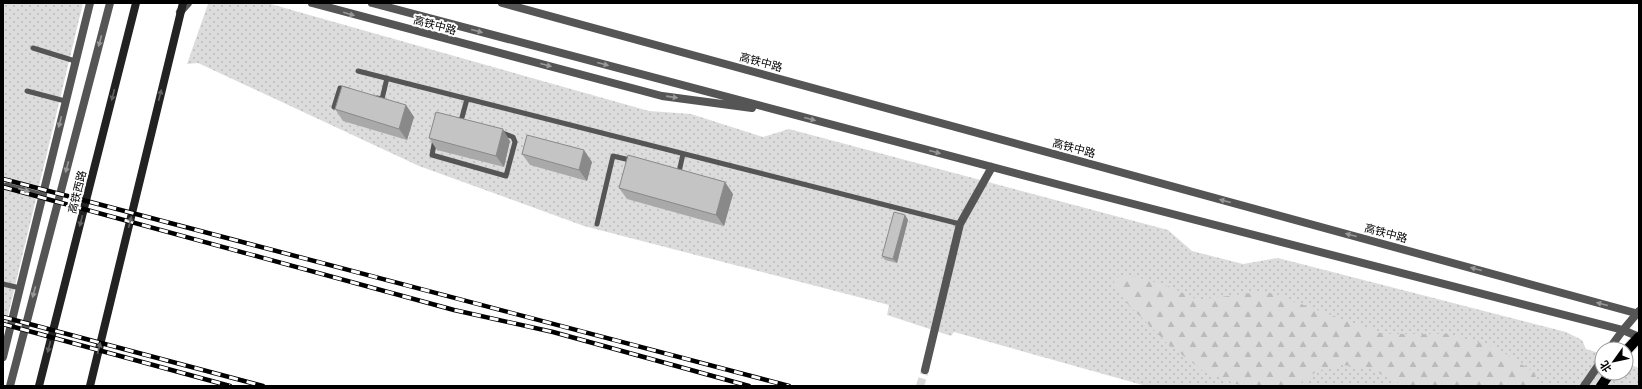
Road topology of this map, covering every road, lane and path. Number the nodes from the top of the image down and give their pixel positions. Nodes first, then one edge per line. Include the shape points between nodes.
1 (90, 3) edge
2 (110, 3) edge
3 (136, 3) edge
4 (183, 3) edge
5 (188, 3) edge
6 (312, 3) edge
7 (372, 3) edge
8 (502, 3) edge
9 (180, 12) junction
10 (33, 48) dead end
11 (75, 61) junction
12 (358, 71) dead end
13 (387, 78) junction
14 (27, 91) dead end
15 (354, 92) edge
16 (368, 95) edge
17 (468, 99) junction
18 (66, 102) junction
19 (334, 107) edge
20 (788, 113) junction
21 (450, 118) edge
22 (462, 120) junction
23 (469, 123) edge
24 (491, 130) edge
25 (437, 134) edge
26 (683, 154) junction
27 (642, 163) edge
28 (992, 167) junction
29 (672, 170) edge
30 (6, 185) dead end
31 (43, 195) junction
32 (597, 224) dead end
33 (960, 224) junction
34 (3, 284) edge
35 (20, 288) junction
36 (1639, 313) edge
37 (1623, 330) junction
38 (1639, 337) edge
39 (1615, 341) edge
40 (3, 357) edge
41 (924, 370) tunnel mouth
42 (1594, 372) edge
43 (10, 386) edge
44 (39, 386) edge
45 (90, 386) edge
46 (1584, 386) edge

1 - 11 street
2 -> 43 street
3 -> 44 main road, 高铁西路
4 - 9 main road
5 - 9 street
6 -> 20 street, 高铁中路 via 662,96
7 -> 20 street, 高铁中路
36 -> 8 street, 高铁中路
45 -> 9 main road
10 - 11 lane
11 - 18 street
12 - 13 lane
13 - 16 lane via 382,99
13 - 17 lane
14 - 18 lane
15 - 19 lane via 340,88
17 - 22 lane
17 - 26 lane
18 -> 31 street
20 -> 28 street, 高铁中路
21 - 22 lane
22 - 23 lane
24 - 25 lane via 513,136 515,142 506,176 432,154
26 - 29 lane via 679,172
26 - 33 lane
27 - 32 lane via 613,156
28 - 33 street
28 - 37 street, 高铁中路
30 -> 31 lane
31 - 35 street
33 - 41 street
34 - 35 lane
35 - 40 street
36 - 37 street
37 - 38 street, 高铁中路
37 - 39 street
42 - 46 street

